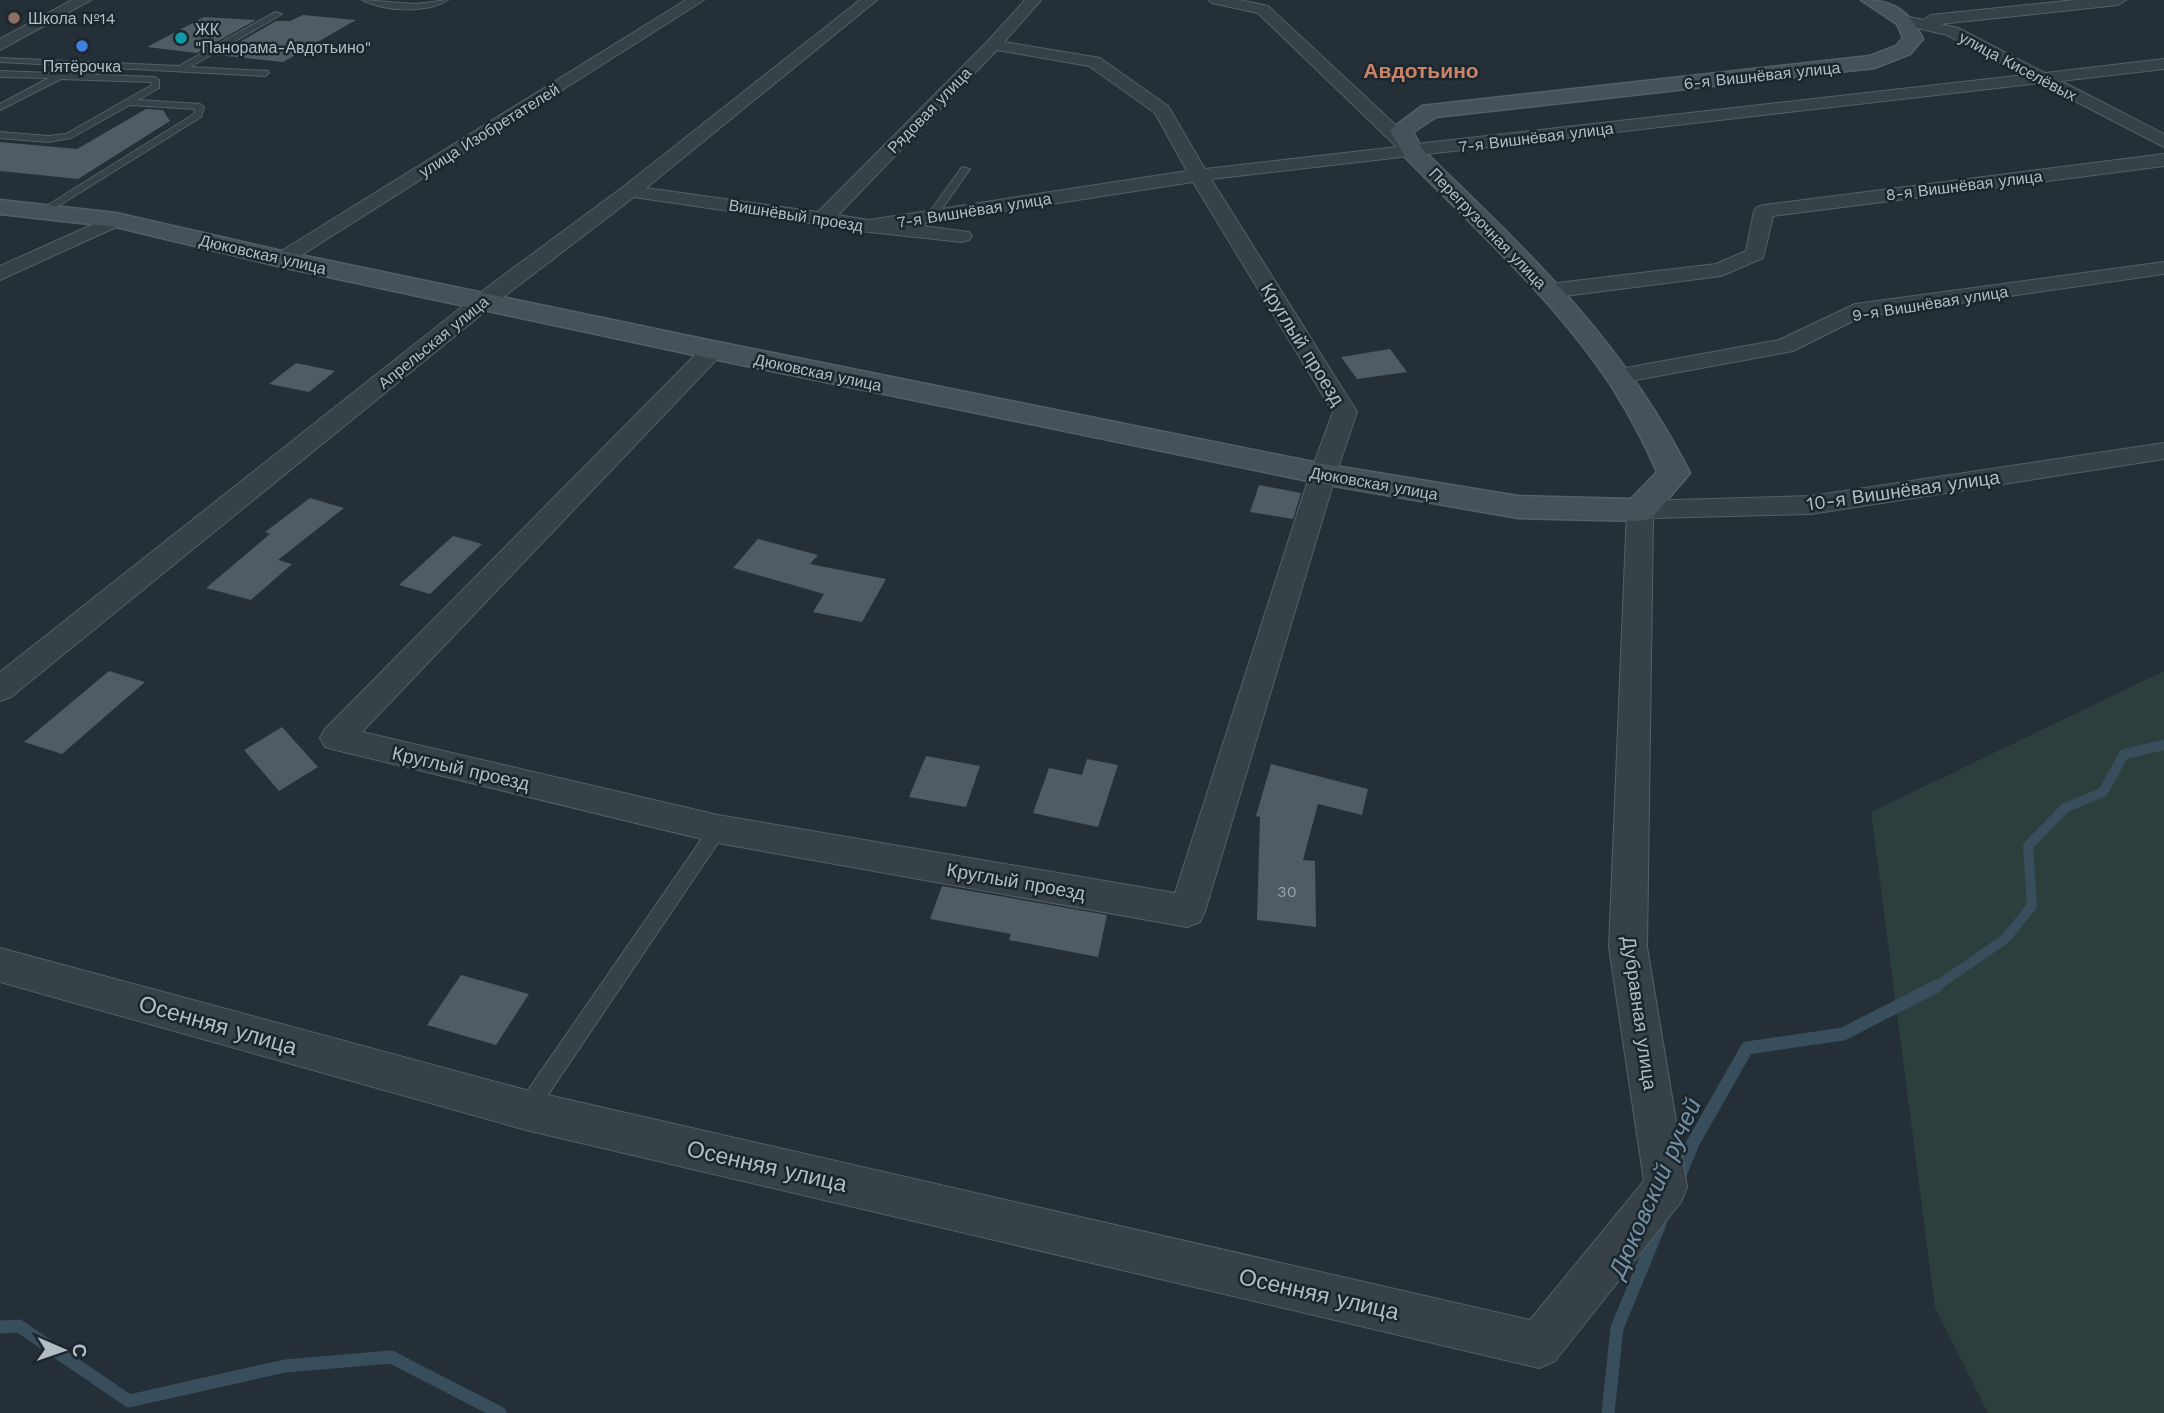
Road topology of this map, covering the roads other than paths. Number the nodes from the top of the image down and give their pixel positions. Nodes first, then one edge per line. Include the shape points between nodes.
1 (83, 0) edge
2 (366, 0) edge
3 (444, 0) edge
4 (696, 0) edge
5 (869, 0) edge
6 (1033, 0) edge
7 (1217, 0) edge
8 (1870, 0) edge
9 (2119, 0) edge
10 (400, 2) edge
11 (278, 14) dead end
12 (1905, 21) junction
13 (0, 45) edge
14 (993, 45) junction
15 (0, 60) edge
16 (2164, 64) edge
17 (178, 70) junction
18 (265, 73) dead end
19 (0, 74) edge
20 (60, 76) junction
21 (2036, 77) junction
22 (129, 102) junction
23 (0, 107) edge
24 (0, 135) edge
25 (2164, 141) edge
26 (1413, 152) junction
27 (2164, 160) edge
28 (965, 169) dead end
29 (1199, 175) junction
30 (630, 191) junction
31 (0, 206) edge
32 (44, 212) junction
33 (931, 217) junction
34 (822, 219) junction
35 (116, 220) junction
36 (869, 226) junction
37 (962, 236) dead end
38 (282, 259) junction
39 (2164, 268) edge
40 (0, 274) edge
41 (1549, 290) junction
42 (485, 300) junction
43 (713, 350) junction
44 (1620, 376) junction
45 (2164, 451) edge
46 (1323, 474) junction
47 (1640, 510) junction
48 (0, 690) edge
49 (718, 829) junction
50 (0, 965) edge
51 (526, 1110) junction
52 (1539, 1345) joint

1 - 13 street
2 - 10 lane
3 - 10 lane via 432,7
4 - 38 street, улица Изобретателей
5 - 30 street, Апрельская улица
6 - 14 street, Рядовая улица
7 - 26 street, Перегрузочная улица via 1263,9
8 - 12 street, улица Киселёвых
9 - 12 street
11 - 17 lane
12 - 21 street, улица Киселёвых via 1952,31
12 - 26 street, 6-я Вишнёвая улица via 1913,39 1903,50 1874,62 1430,111 1401,130
14 - 29 street, Круглый проезд via 1094,62 1162,110
14 - 34 street, Рядовая улица
15 - 17 lane
16 - 21 street, 7-я Вишнёвая улица
17 - 18 lane
19 - 20 lane
20 - 22 lane via 155,80 156,86
20 - 23 lane
21 - 25 street, улица Киселёвых
21 - 26 street, 7-я Вишнёвая улица
22 - 24 lane via 68,136
22 - 32 lane via 200,107 198,115
26 - 29 street, 7-я Вишнёвая улица
26 - 41 street, Перегрузочная улица
27 - 41 street, 8-я Вишнёвая улица via 1764,211 1756,254 1721,270
28 - 33 lane
29 - 33 street, 7-я Вишнёвая улица
29 - 46 street, Круглый проезд via 1345,412
30 - 34 street, Вишнёвый проезд
30 - 42 street, Апрельская улица
31 - 32 street, Дюковская улица
32 - 35 street, Дюковская улица
33 - 36 street, 7-я Вишнёвая улица
34 - 36 street, Вишнёвый проезд
35 - 38 street, Дюковская улица
35 - 40 street
36 - 37 street, Вишнёвый проезд
38 - 42 street, Дюковская улица
39 - 44 street, 9-я Вишнёвая улица via 1855,312 1786,346
41 - 44 street, Перегрузочная улица
42 - 43 street, Дюковская улица
42 - 48 street, Апрельская улица
43 - 46 street, Дюковская улица
43 - 49 street, Круглый проезд via 336,738
44 - 47 street, Перегрузочная улица via 1657,434 1674,473
45 - 47 street, 10-я Вишнёвая улица via 1811,505
46 - 47 street, Дюковская улица via 1518,507
46 - 49 street, Круглый проезд via 1187,911
47 - 52 street, Дубравная улица via 1628,947 1666,1187
49 - 51 lane
50 - 51 street, Осенняя улица
51 - 52 street, Осенняя улица

